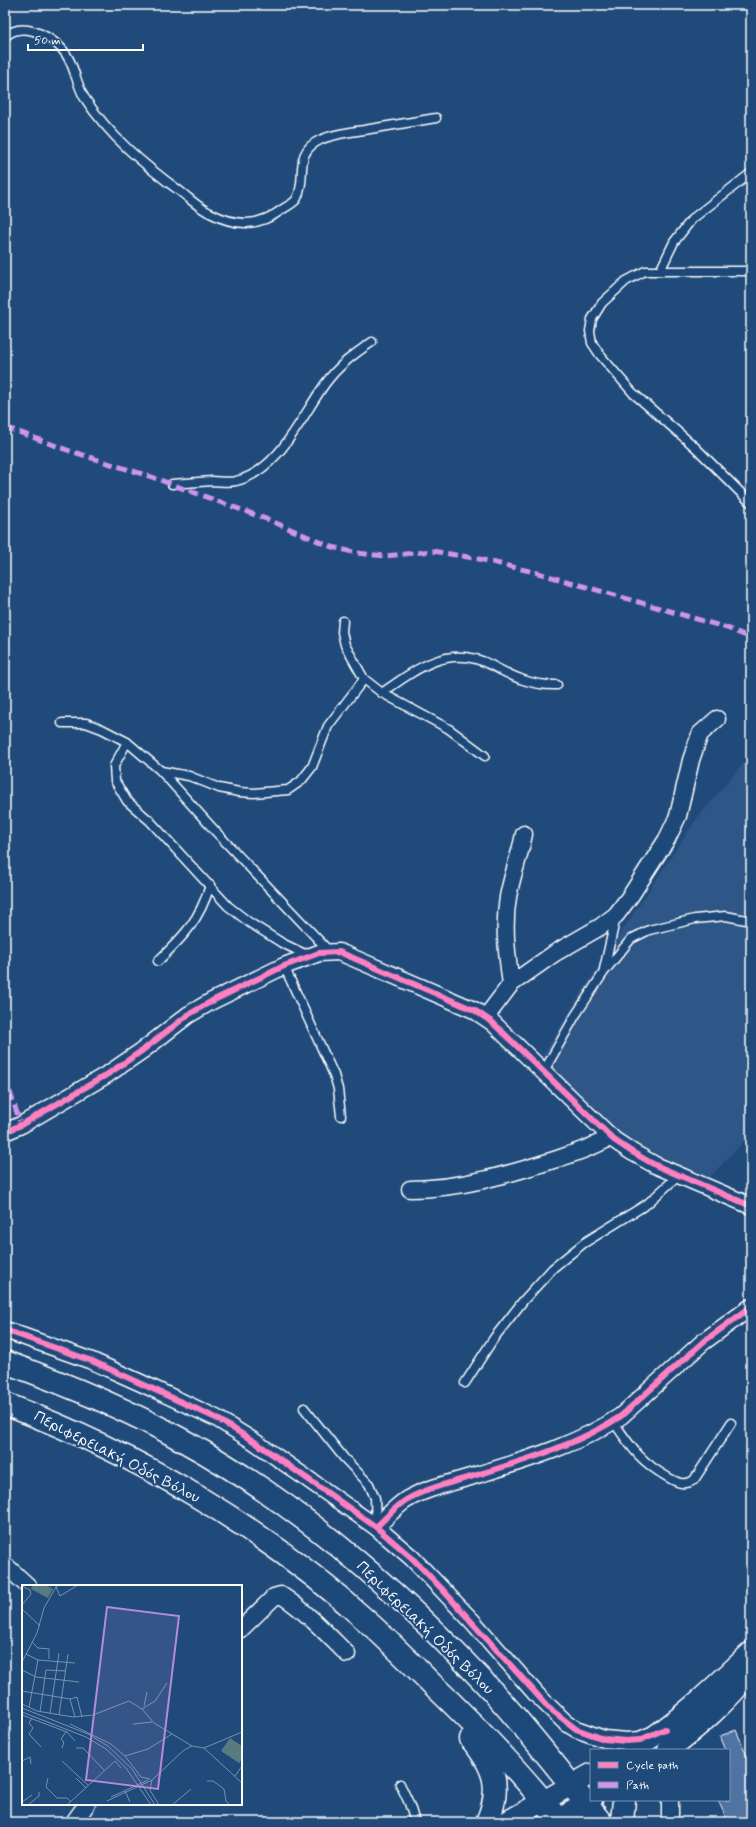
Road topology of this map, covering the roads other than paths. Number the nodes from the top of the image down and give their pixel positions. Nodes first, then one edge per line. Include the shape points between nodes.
1 (5, 37) edge
2 (436, 118) dead end
3 (751, 173) edge
4 (660, 271) junction
5 (751, 271) edge
6 (372, 342) dead end
7 (172, 484) dead end
8 (751, 503) edge
9 (343, 621) dead end
10 (364, 679) junction
11 (558, 685) dead end
12 (382, 693) junction
13 (717, 719) dead end
14 (62, 723) dead end
15 (127, 742) junction
16 (485, 756) dead end
17 (161, 771) junction
18 (524, 834) dead end
19 (210, 885) junction
20 (616, 915) junction
21 (751, 921) edge
22 (329, 951) junction
23 (309, 956) junction
24 (158, 962) dead end
25 (284, 966) junction
26 (604, 972) junction
27 (511, 984) junction
28 (486, 1017) junction
29 (544, 1071) junction
30 (341, 1116) dead end
31 (5, 1132) edge
32 (611, 1137) junction
33 (679, 1174) junction
34 (410, 1189) dead end
35 (751, 1206) edge
36 (751, 1307) edge
37 (5, 1330) edge
38 (5, 1362) edge
39 (465, 1383) dead end
40 (5, 1404) edge
41 (304, 1408) dead end
42 (613, 1421) junction
43 (731, 1423) dead end
44 (376, 1527) junction
45 (5, 1565) edge
46 (27, 1585) edge
47 (242, 1628) edge
48 (751, 1652) edge
49 (347, 1654) dead end
50 (751, 1671) edge
51 (450, 1702) junction
52 (665, 1729) junction
53 (677, 1747) edge
54 (634, 1749) edge
55 (590, 1775) edge
56 (400, 1784) dead end
57 (571, 1785) junction
58 (543, 1801) junction
59 (624, 1801) edge
60 (670, 1801) edge
61 (589, 1802) edge
62 (86, 1805) edge
63 (557, 1821) edge
64 (74, 1822) edge
65 (415, 1822) edge
66 (487, 1822) edge
67 (506, 1822) edge
68 (601, 1822) edge
69 (622, 1822) edge
70 (670, 1822) edge

1 - 2 lane via 22,29 30,29 47,36 70,60 77,83 94,112 123,145 208,212 240,223 269,219 297,199 301,186 302,157 320,140 339,134
3 - 4 lane via 692,219 674,242
4 - 5 lane
4 - 8 lane via 645,271 626,281 602,303 592,319 592,343 633,393 695,446
6 - 7 lane via 338,369 283,446 262,468 236,481
9 - 10 lane via 345,645
10 - 12 lane
10 - 17 lane via 328,726 312,767 301,781 288,790 254,794 238,792 219,788 189,776
11 - 12 lane via 531,683 480,661 457,656 447,657 413,672
12 - 16 lane via 449,729
13 - 20 street via 700,734 678,816 667,840
14 - 15 lane via 86,723
15 - 17 lane
15 - 19 lane via 114,766 115,781 127,801 150,821
17 - 22 lane
18 - 27 street via 508,899 506,937
19 - 23 lane via 228,906 250,923
19 - 24 lane via 199,915
20 - 26 lane
20 - 27 street
21 - 26 lane via 726,916 688,920 649,930 631,939
22 - 23 street
22 - 28 street via 351,957
23 - 25 street
25 - 30 lane via 334,1075
25 - 31 street via 188,1015 108,1074
26 - 29 lane
27 - 28 street
28 - 29 street
29 - 32 street
32 - 33 street via 655,1165
32 - 34 street via 599,1144 522,1170 436,1189
33 - 35 street
33 - 39 lane via 647,1204 584,1243 553,1268 499,1332
36 - 42 street via 703,1342
37 - 44 street via 92,1361 216,1418 255,1442
38 - 57 main road, Περιφερειακή Οδός Βόλου via 54,1379 157,1426 239,1475 304,1519 377,1578 458,1655 516,1718
40 - 51 main road, Περιφερειακή Οδός Βόλου via 67,1429 148,1469 233,1518 313,1576 369,1623
41 - 44 lane via 344,1458 369,1484 375,1498
42 - 43 lane via 635,1453 647,1465 678,1483 688,1484 694,1480
42 - 44 street via 587,1436 554,1449 426,1490 399,1505
44 - 52 street via 437,1583 537,1695 565,1722 594,1736 614,1740 640,1740
45 - 46 street
47 - 49 street via 274,1597 281,1595
48 - 52 street via 701,1700
50 - 53 street via 741,1686
51 - 58 main road, Περιφερειακή Οδός Βόλου via 511,1764
51 - 66 main road via 460,1725 485,1756 491,1771 495,1798
52 - 54 street
55 - 57 street
56 - 65 lane
57 - 58 street
57 - 61 main road, Περιφερειακή Οδός Βόλου
58 - 63 main road, Περιφερειακή Οδός Βόλου
58 - 67 street
59 - 69 main road
60 - 70 street
61 - 63 street
61 - 68 main road, Περιφερειακή Οδός Βόλου
62 - 64 street

